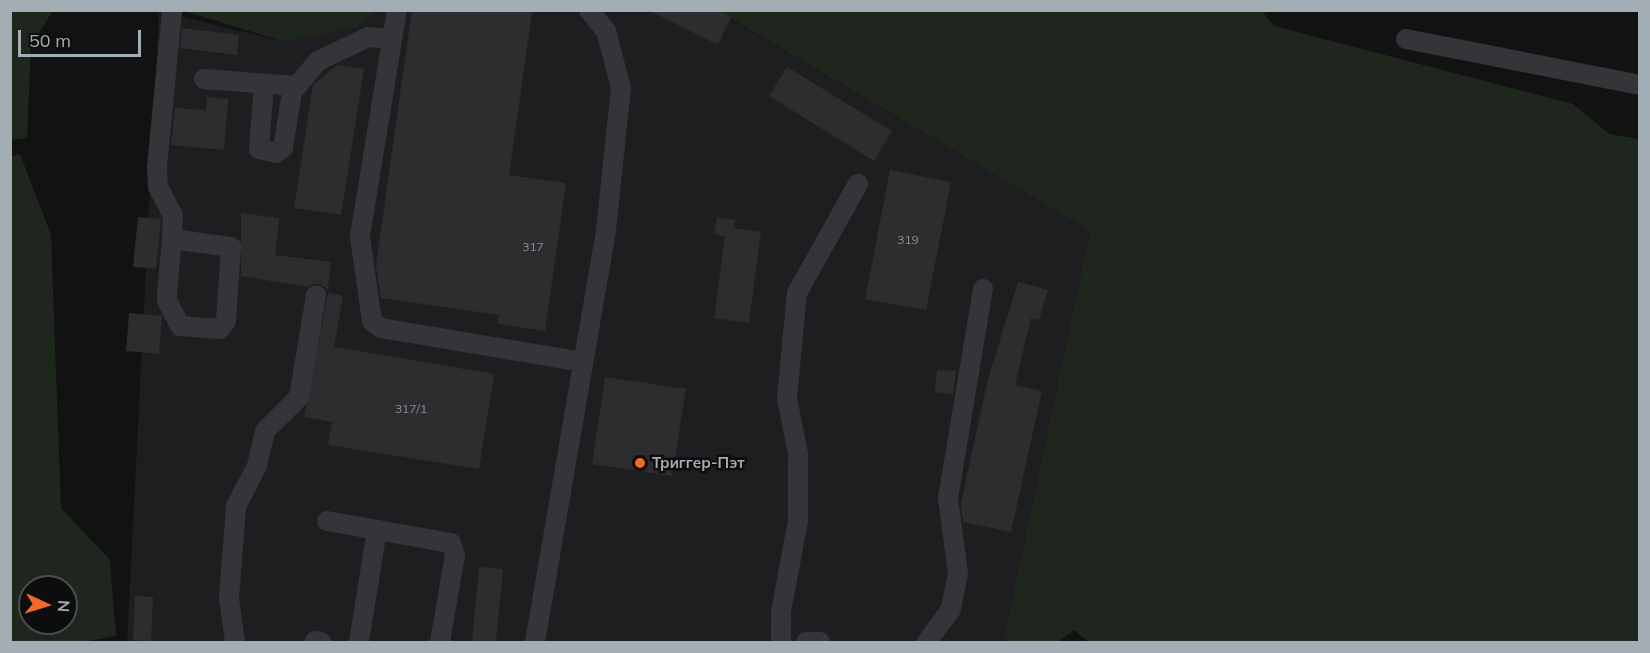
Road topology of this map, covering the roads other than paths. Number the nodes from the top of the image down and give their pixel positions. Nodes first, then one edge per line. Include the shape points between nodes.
1 (172, 10) edge
2 (397, 10) edge
3 (589, 10) edge
4 (392, 39) junction
5 (1406, 39) dead end
6 (204, 79) dead end
7 (264, 84) junction
8 (1640, 85) edge
9 (293, 87) junction
10 (858, 184) dead end
11 (172, 239) junction
12 (983, 289) dead end
13 (316, 295) dead end
14 (583, 362) junction
15 (327, 521) dead end
16 (377, 529) junction
17 (235, 642) edge
18 (359, 642) edge
19 (440, 642) edge
20 (535, 642) edge
21 (781, 642) edge
22 (806, 642) edge
23 (820, 642) edge
24 (927, 642) edge

1 - 11 lane via 157,167 158,187 173,216
2 - 4 lane
3 - 14 lane via 606,31 621,88 606,230
4 - 9 lane via 368,37 318,61 301,84
4 - 14 lane via 360,237 372,321 381,328
5 - 8 lane
6 - 7 lane
7 - 9 lane
7 - 9 lane via 259,146 265,152 282,151
10 - 21 lane via 796,293 787,398 798,454 798,520 781,612
11 - 11 lane via 167,300 176,321 187,327 220,329 226,321 231,247
12 - 24 lane via 948,498 958,574 951,609
13 - 17 lane via 296,406 265,431 257,466 236,506 228,598
14 - 20 lane
15 - 16 lane
16 - 18 lane
16 - 19 lane via 445,540 454,548
22 - 23 lane

